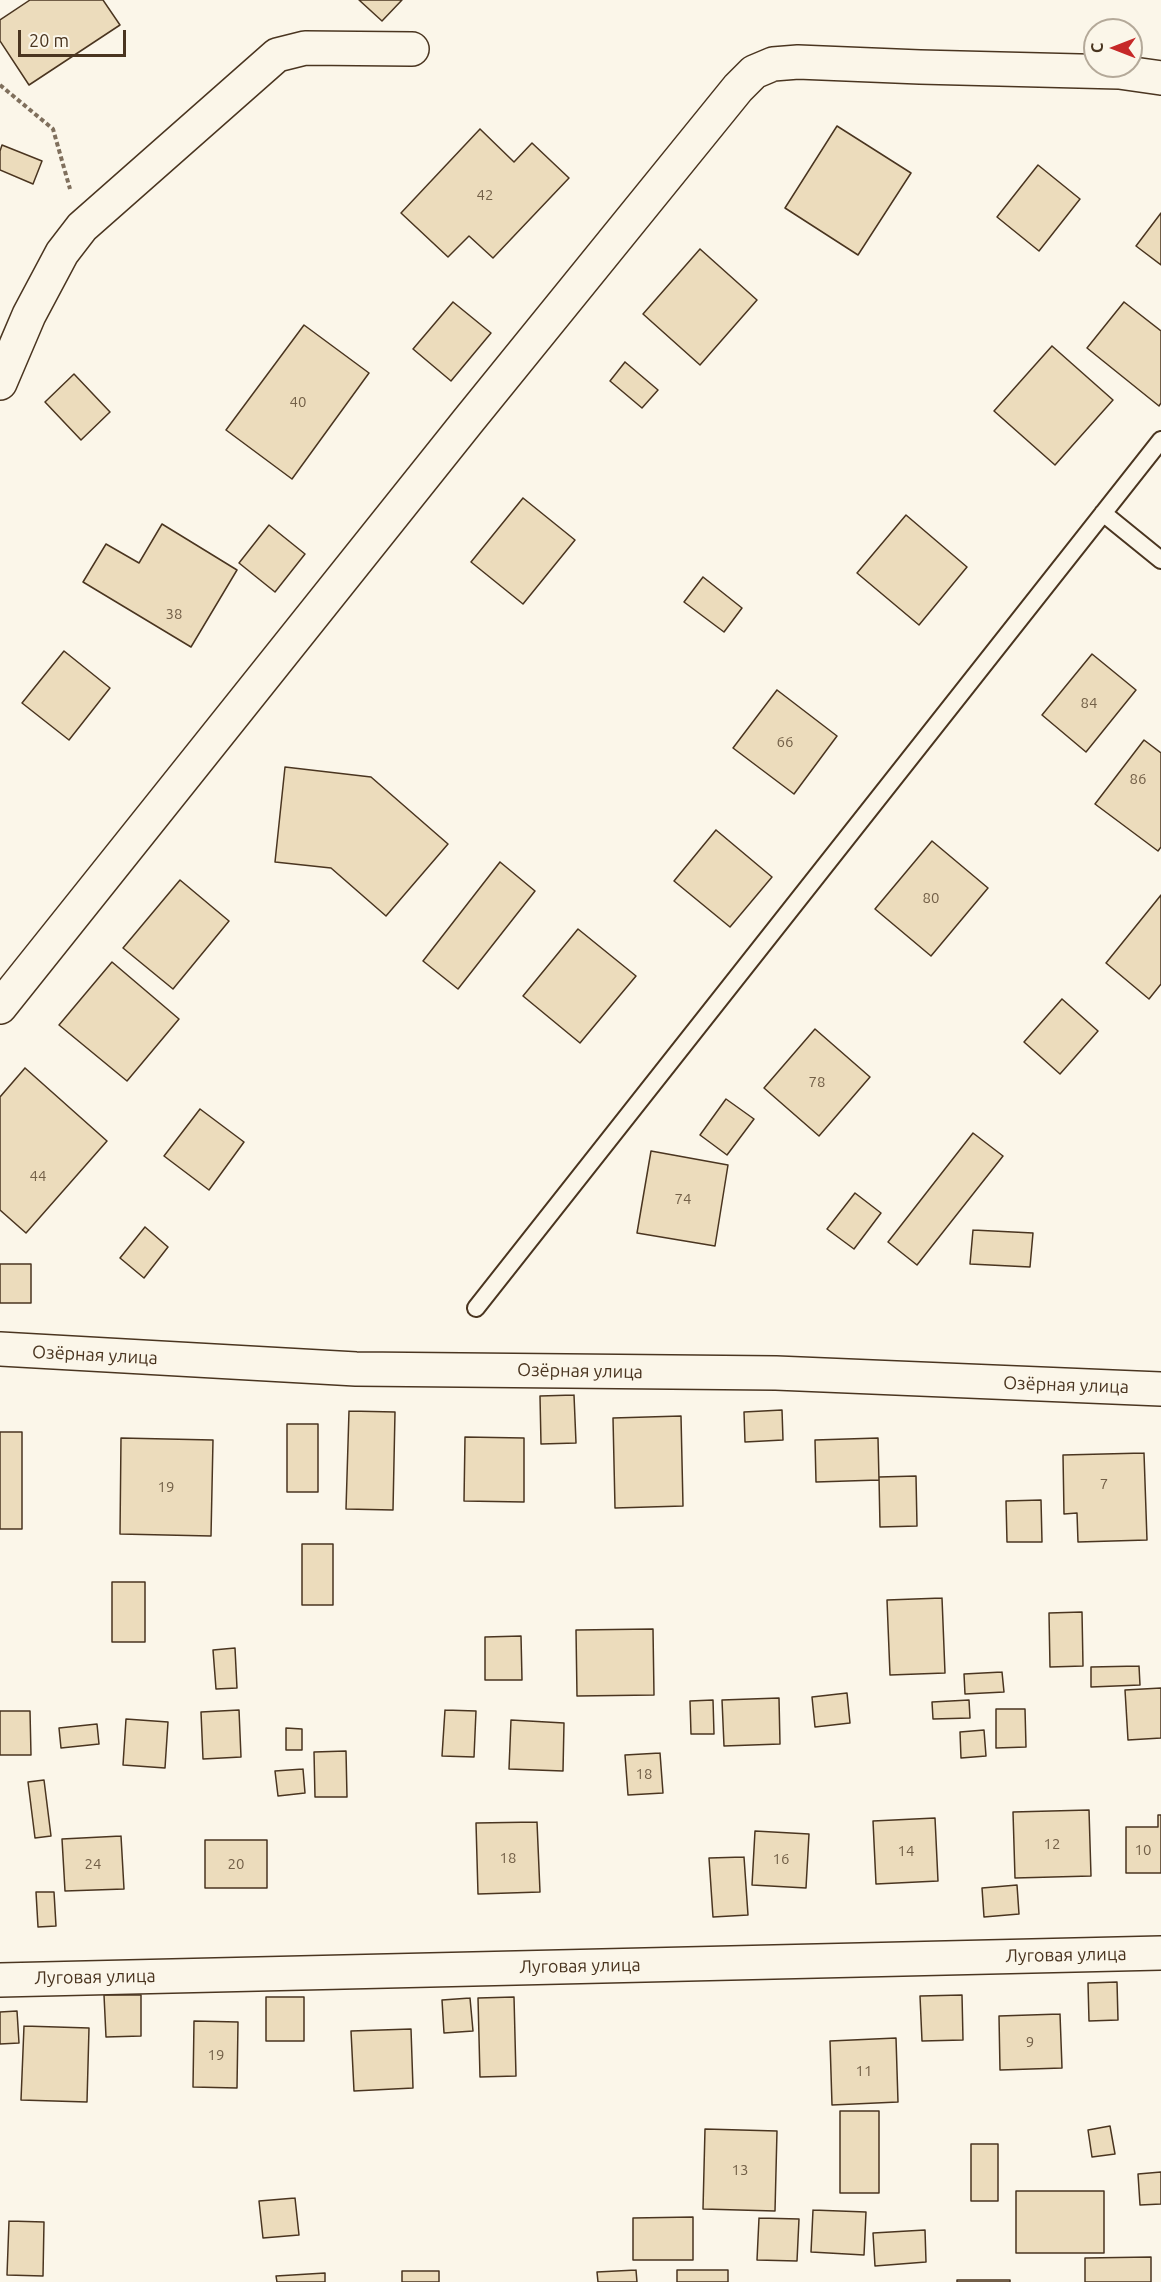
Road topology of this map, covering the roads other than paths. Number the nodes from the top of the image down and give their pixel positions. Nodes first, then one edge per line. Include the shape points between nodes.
1 (412, 49) dead end
2 (1161, 78) edge
3 (0, 383) edge
4 (1161, 440) edge
5 (1103, 513) junction
6 (1161, 560) edge
7 (0, 1007) edge
8 (476, 1308) dead end
9 (0, 1349) edge
10 (1161, 1389) edge
11 (1161, 1953) edge
12 (0, 1980) edge

1 - 3 street via 305,48 277,55 82,227 62,253 29,315
2 - 7 street via 1119,72 798,62 773,64 754,72 468,421
4 - 5 lane
5 - 6 lane
5 - 8 lane
9 - 10 street, Озёрная улица via 356,1369 776,1373
11 - 12 street, Луговая улица

